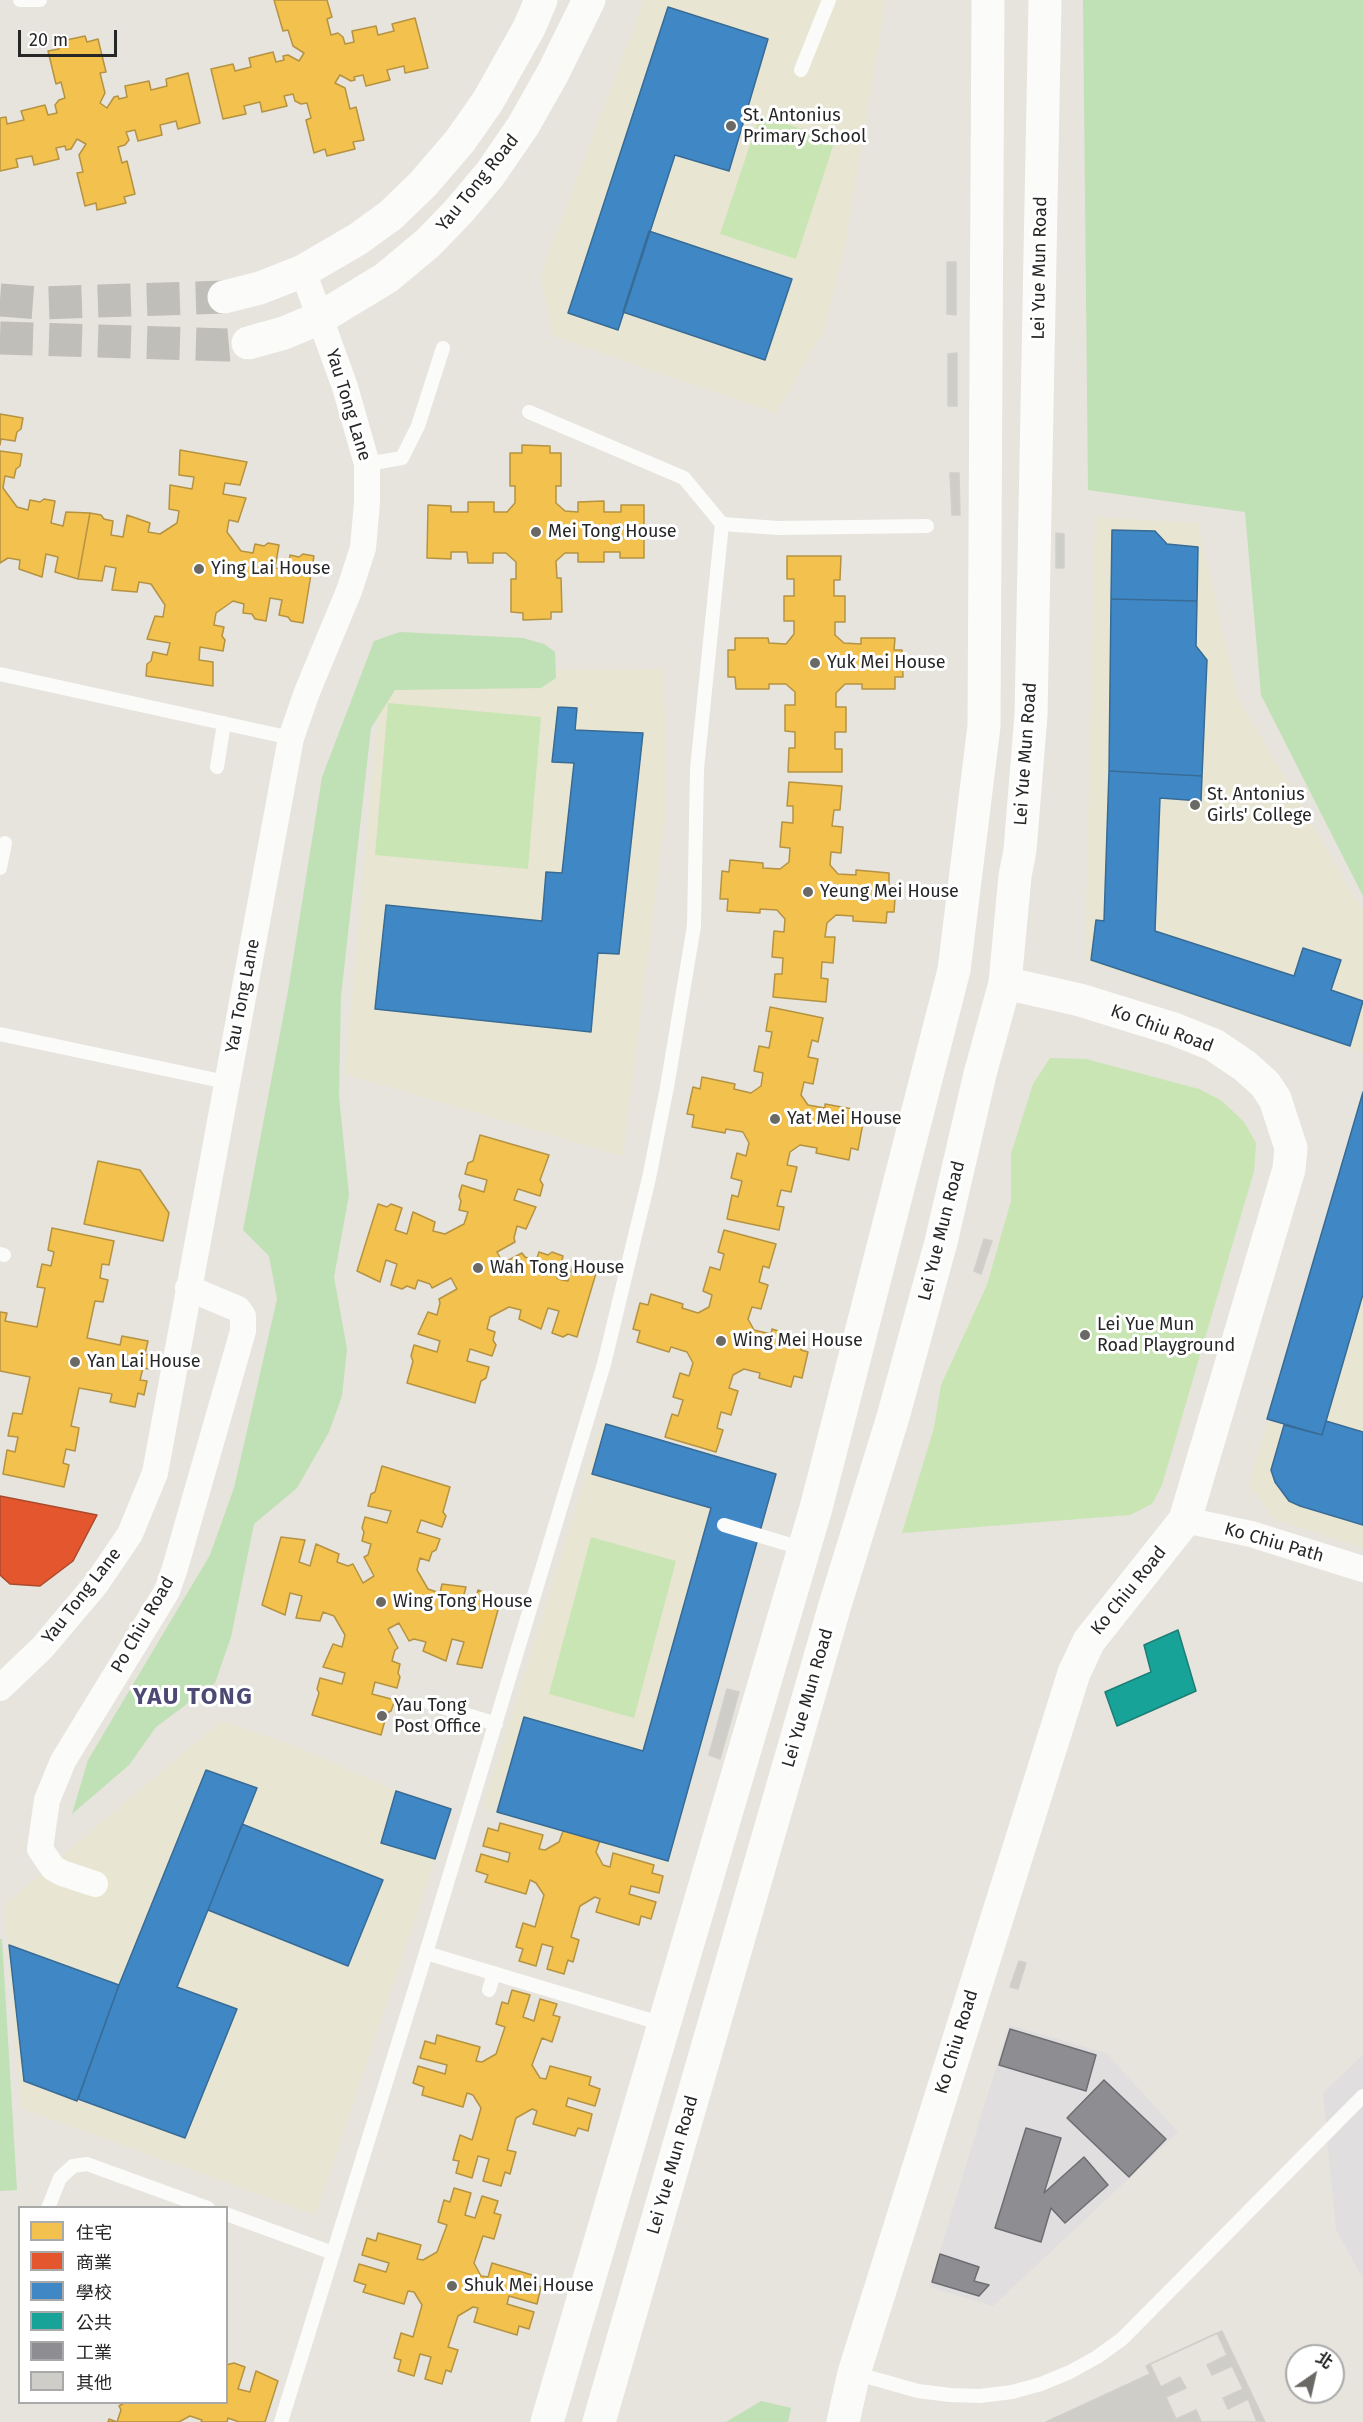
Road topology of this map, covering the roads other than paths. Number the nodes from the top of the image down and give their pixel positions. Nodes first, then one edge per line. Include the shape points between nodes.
1 (20, 0) edge
2 (40, 0) edge
3 (541, 0) edge
4 (589, 0) edge
5 (829, 0) edge
6 (988, 0) edge
7 (1045, 0) edge
8 (801, 70) dead end
9 (303, 271) junction
10 (224, 297) tunnel mouth
11 (320, 318) junction
12 (248, 343) tunnel mouth
13 (443, 348) dead end
14 (529, 412) dead end
15 (367, 464) junction
16 (722, 524) junction
17 (927, 526) dead end
18 (0, 674) edge
19 (224, 723) junction
20 (291, 738) junction
21 (217, 768) dead end
22 (5, 843) dead end
23 (0, 868) edge
24 (954, 970) junction
25 (1005, 983) junction
26 (0, 1034) edge
27 (226, 1082) junction
28 (188, 1288) junction
29 (1185, 1520) junction
30 (724, 1525) dead end
31 (804, 1549) junction
32 (1363, 1569) edge
33 (0, 1689) edge
34 (430, 1703) dead end
35 (496, 1724) junction
36 (95, 1884) dead end
37 (426, 1953) junction
38 (494, 1973) junction
39 (489, 1990) dead end
40 (663, 2024) junction
41 (1363, 2096) edge
42 (49, 2206) edge
43 (202, 2206) edge
44 (228, 2215) edge
45 (333, 2253) junction
46 (854, 2373) junction
47 (281, 2422) edge
48 (547, 2422) edge
49 (599, 2422) edge
50 (843, 2422) edge

1 - 2 lane
3 - 9 main road via 488,101 423,184 358,239
4 - 11 main road, Yau Tong Road via 523,126 458,212 407,262 357,298
5 - 8 lane
6 - 24 main road via 984,726
7 - 25 main road, Lei Yue Mun Road via 1031,715
9 - 10 main road
9 - 11 street, Yau Tong Lane
11 - 12 main road, Yau Tong Road
11 - 15 street, Yau Tong Lane
13 - 15 lane via 418,426 402,458
14 - 16 lane via 684,478
15 - 20 street, Yau Tong Lane via 363,548 350,591
16 - 17 lane via 778,528
16 - 35 lane via 697,769 694,926 667,1087 604,1364
18 - 19 lane
19 - 20 lane
19 - 21 lane
20 - 27 street, Yau Tong Lane
22 - 23 lane
24 - 25 main road, Ko Chiu Road
24 - 31 main road
25 - 29 main road, Ko Chiu Road via 1080,1000 1214,1045 1265,1084 1286,1129 1291,1148 1289,1169
25 - 49 main road, Lei Yue Mun Road via 893,1417
26 - 27 lane
27 - 28 street, Yau Tong Lane
28 - 33 street, Yau Tong Lane via 155,1473 130,1534 42,1648
28 - 36 street, Po Chiu Road via 238,1309 243,1316 243,1330 167,1591 63,1761 48,1800 40,1849 53,1868
29 - 32 street, Ko Chiu Path via 1251,1534
29 - 46 main road, Ko Chiu Road via 1089,1641 1074,1673
30 - 31 lane
31 - 40 main road
34 - 35 lane
35 - 37 lane
37 - 38 lane
37 - 45 lane
38 - 39 lane
38 - 40 lane
40 - 48 main road
41 - 46 lane via 1122,2339 1070,2372 1012,2392 980,2396 918,2391
42 - 43 lane via 60,2178 73,2166 87,2164
44 - 45 lane
45 - 47 lane
46 - 50 main road, Ko Chiu Road

